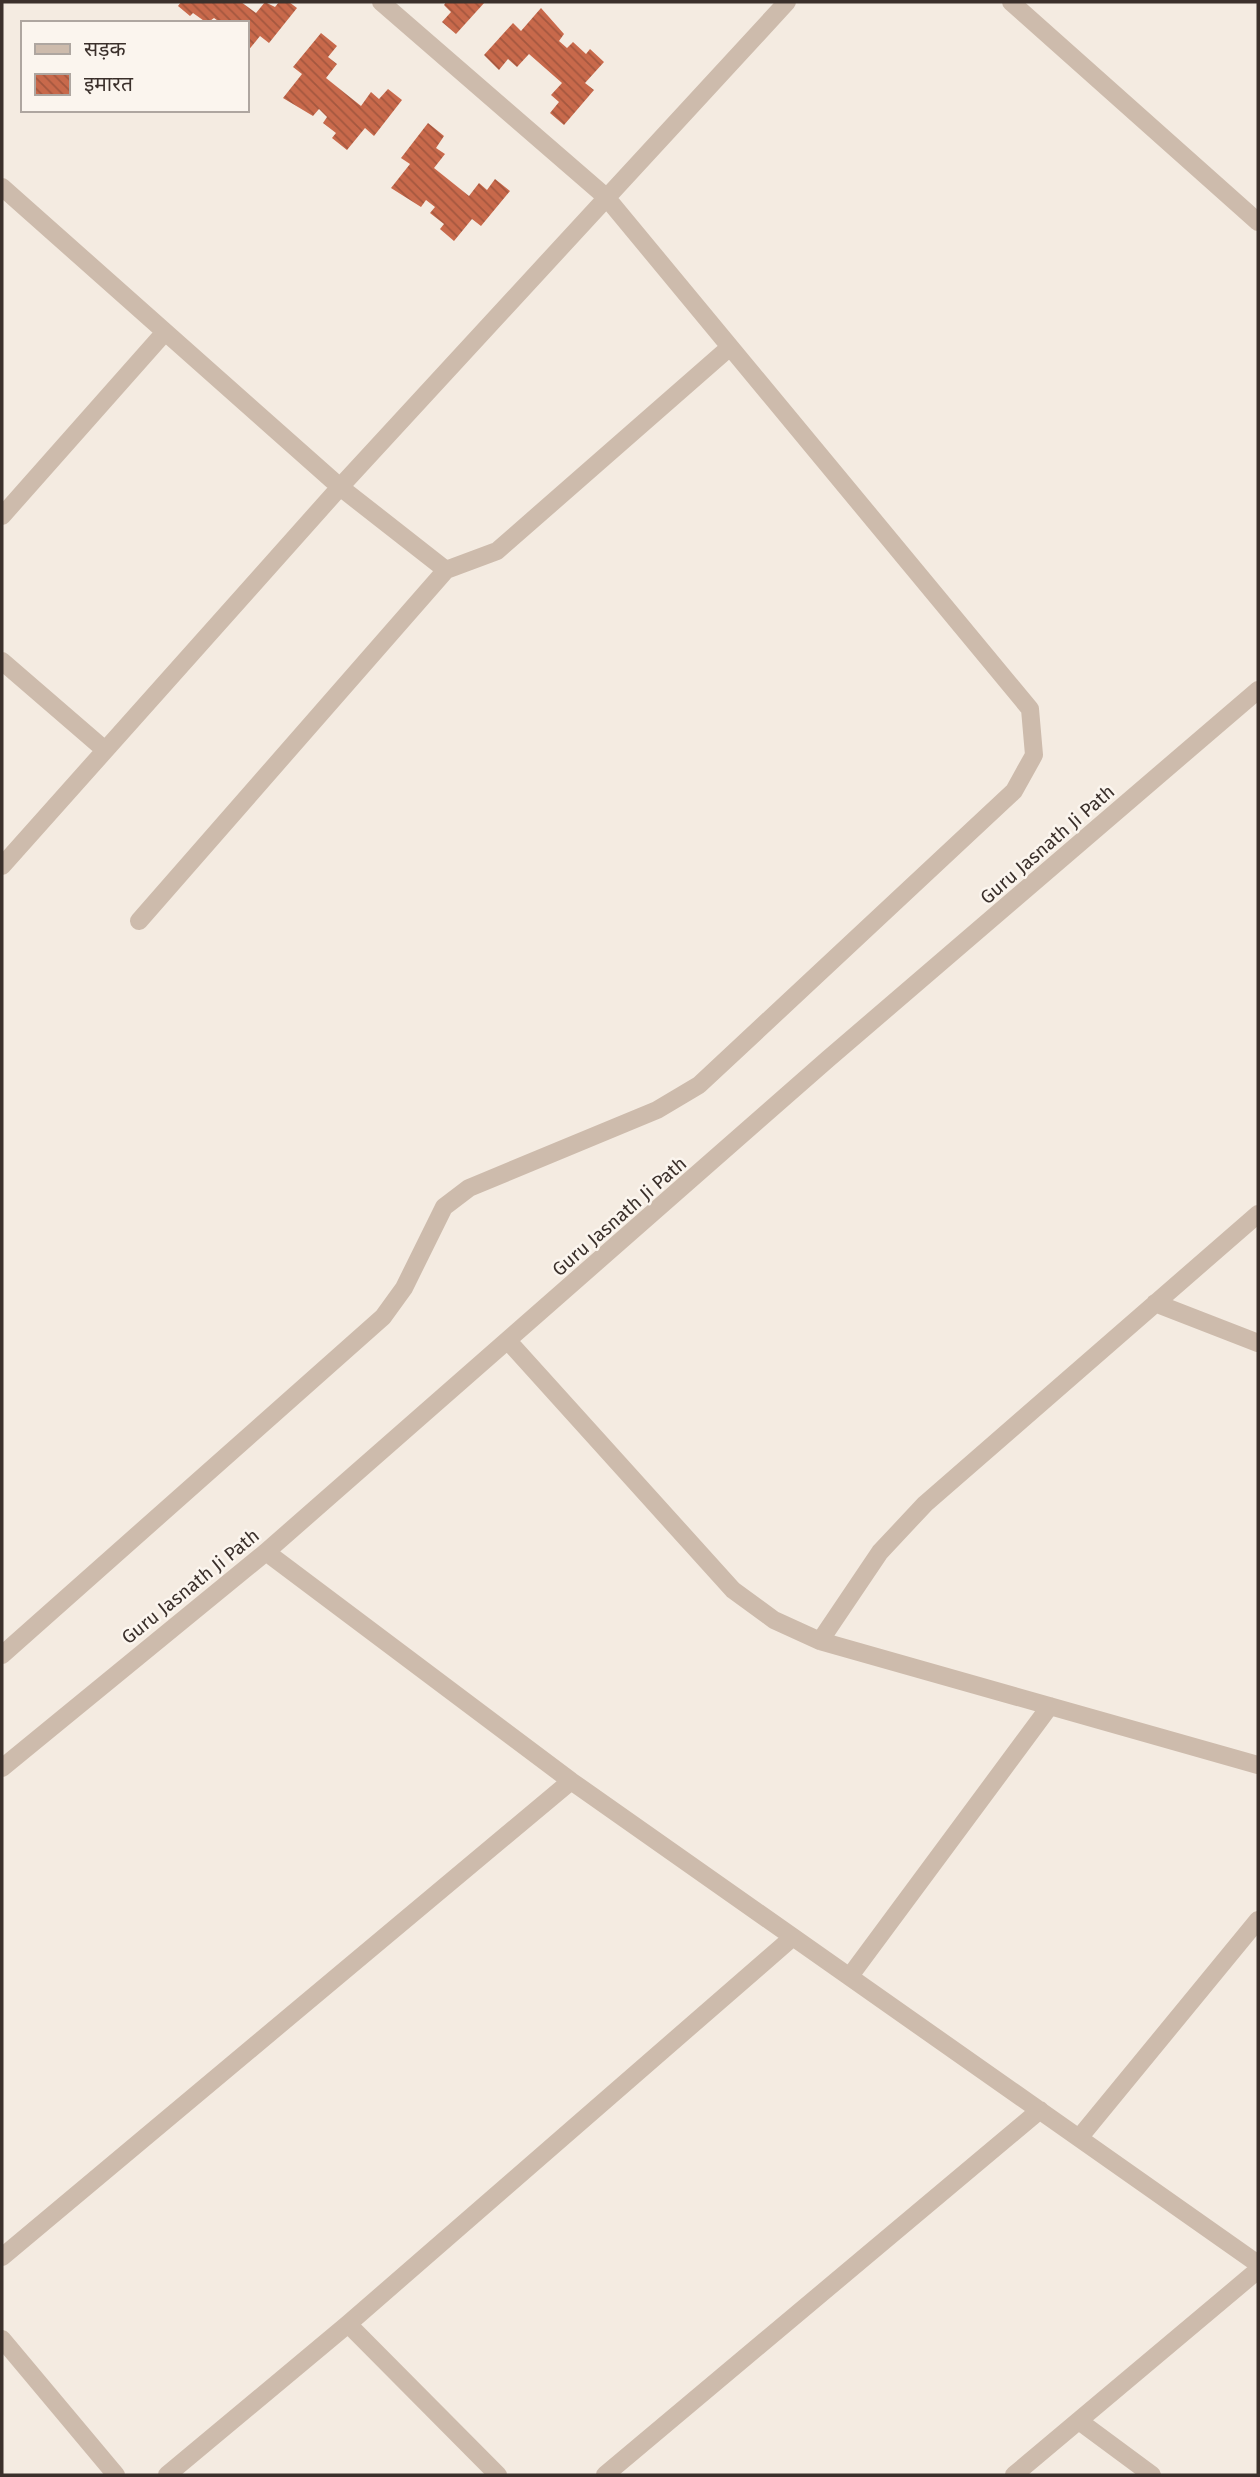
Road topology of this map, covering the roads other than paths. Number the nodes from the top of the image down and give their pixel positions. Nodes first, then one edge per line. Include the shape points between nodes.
1 (381, 2) edge
2 (787, 2) edge
3 (1011, 2) edge
4 (2, 187) edge
5 (606, 197) junction
6 (1258, 222) edge
7 (164, 332) junction
8 (730, 347) junction
9 (340, 487) junction
10 (2, 516) edge
11 (446, 570) junction
12 (2, 661) edge
13 (1258, 690) edge
14 (105, 750) junction
15 (2, 866) edge
16 (139, 921) dead end
17 (1258, 1214) edge
18 (1156, 1303) junction
19 (509, 1342) junction
20 (1258, 1343) edge
21 (266, 1552) junction
22 (820, 1641) junction
23 (2, 1655) edge
24 (1050, 1706) junction
25 (1258, 1765) edge
26 (2, 1768) edge
27 (571, 1781) junction
28 (1258, 1920) edge
29 (793, 1937) junction
30 (850, 1976) junction
31 (1040, 2110) junction
32 (1079, 2138) junction
33 (2, 2257) edge
34 (1258, 2264) edge
35 (1258, 2270) edge
36 (348, 2324) junction
37 (2, 2339) edge
38 (1079, 2421) junction
39 (116, 2475) edge
40 (167, 2475) edge
41 (498, 2475) edge
42 (605, 2475) edge
43 (1014, 2475) edge
44 (1152, 2475) edge

1 - 5 street
2 - 5 street
3 - 6 street
4 - 7 street
5 - 8 street
5 - 9 street
7 - 9 street
7 - 10 street
8 - 11 street via 497,551
8 - 23 street via 1030,709 1034,755 1014,791 699,1084 657,1110 470,1188 444,1207 404,1289 383,1317
9 - 11 street
9 - 14 street
11 - 16 street
12 - 14 street
13 - 19 street, Guru Jasnath Ji Path via 828,1059
14 - 15 street
17 - 18 street
18 - 20 street
18 - 22 street via 925,1504 880,1552
19 - 21 street, Guru Jasnath Ji Path
19 - 22 street via 733,1590 774,1620
21 - 26 street, Guru Jasnath Ji Path
21 - 27 street
22 - 24 street
24 - 25 street
24 - 30 street
27 - 29 street
27 - 33 street
28 - 32 street
29 - 30 street
29 - 36 street
30 - 31 street
31 - 32 street
31 - 42 street
32 - 34 street
35 - 38 street
36 - 40 street
36 - 41 street
37 - 39 street
38 - 43 street
38 - 44 street

